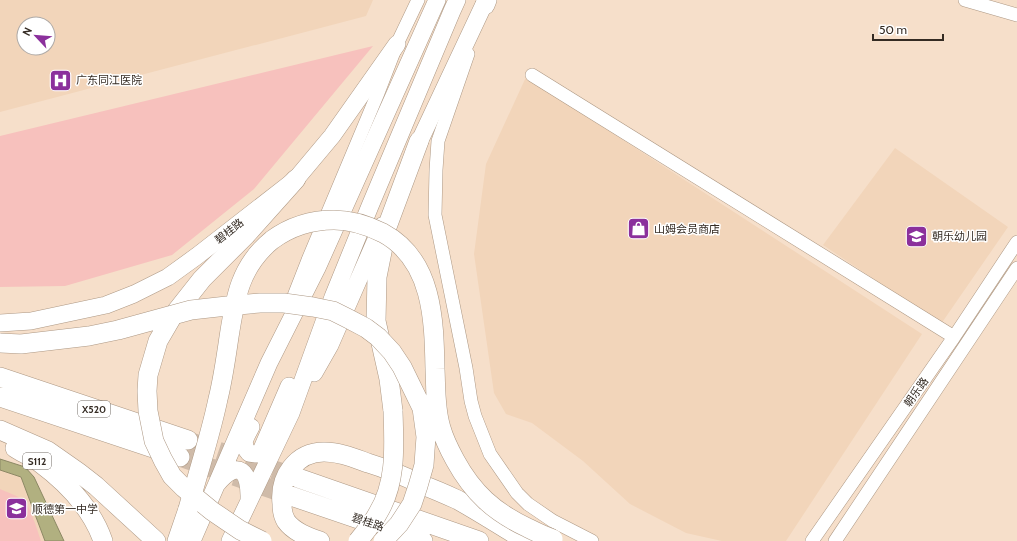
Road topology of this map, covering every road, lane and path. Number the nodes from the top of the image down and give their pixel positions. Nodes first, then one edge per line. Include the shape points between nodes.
1 (418, 0) edge
2 (437, 0) edge
3 (457, 0) edge
4 (965, 0) edge
5 (997, 0) edge
6 (486, 1) edge
7 (1017, 10) edge
8 (1017, 15) edge
9 (397, 44) junction
10 (532, 75) dead end
11 (419, 141) junction
12 (296, 179) junction
13 (1017, 242) edge
14 (317, 268) junction
15 (1017, 268) edge
16 (334, 297) junction
17 (0, 323) edge
18 (954, 337) junction
19 (0, 343) edge
20 (269, 364) junction
21 (0, 377) edge
22 (0, 397) edge
23 (290, 412) junction
24 (0, 430) edge
25 (0, 440) edge
26 (298, 478) tunnel mouth
27 (216, 485) junction
28 (291, 496) tunnel mouth
29 (249, 501) junction
30 (556, 540) edge
31 (103, 541) edge
32 (156, 541) edge
33 (177, 541) edge
34 (192, 541) edge
35 (230, 541) edge
36 (262, 541) edge
37 (320, 541) edge
38 (358, 541) edge
39 (383, 541) edge
40 (423, 541) edge
41 (479, 541) edge
42 (526, 541) edge
43 (592, 541) edge
44 (812, 541) edge
45 (835, 541) edge

1 - 9 street
2 - 14 main road
3 - 16 main road
4 - 8 street
5 - 7 street
6 - 11 main road
6 - 43 street via 438,141 436,170 435,215 471,401 490,454 517,492 528,504 553,521
9 - 12 main road, 碧桂路 via 332,136
9 - 20 street via 308,260
10 - 18 street
11 - 23 main road via 330,345
11 - 38 highway, bridge via 387,227 377,277 376,321 389,379 393,411 394,465 379,512
12 - 17 main road, 碧桂路 via 168,277 134,294 106,305 73,313 31,321
12 - 36 highway, bridge via 202,279 172,317 158,341 148,375 148,411 154,441 172,476 212,511
13 - 18 street, 朝乐路
14 - 16 main road via 244,443 249,453 256,454 261,451 302,356
14 - 20 main road
15 - 45 street, 朝乐路
16 - 23 main road
18 - 44 street, 朝乐路
19 - 39 highway, bridge via 21,344 89,336 191,310 260,303 313,307 332,311 347,318 378,337 392,352 422,408 426,437 422,472 412,504 399,524
20 - 27 main road
21 - 22 highway, X520 via 184,449
23 - 29 main road
24 - 32 highway via 48,451 78,472
25 - 31 highway, S112 via 39,462 70,489 83,504
26 - 41 highway
27 - 29 main road via 232,471 241,471 247,478
27 - 34 main road
28 - 40 highway, 碧桂路
29 - 35 main road
30 - 33 highway, bridge via 513,522 497,511 481,497 461,471 447,445 436,405 432,321 426,288 414,261 402,246 376,229 340,220 321,220 291,228 278,236 253,258 244,275 236,295 218,400
37 - 42 highway via 303,535 286,521 281,497 289,469 311,454 323,452 338,453 380,466 436,490

